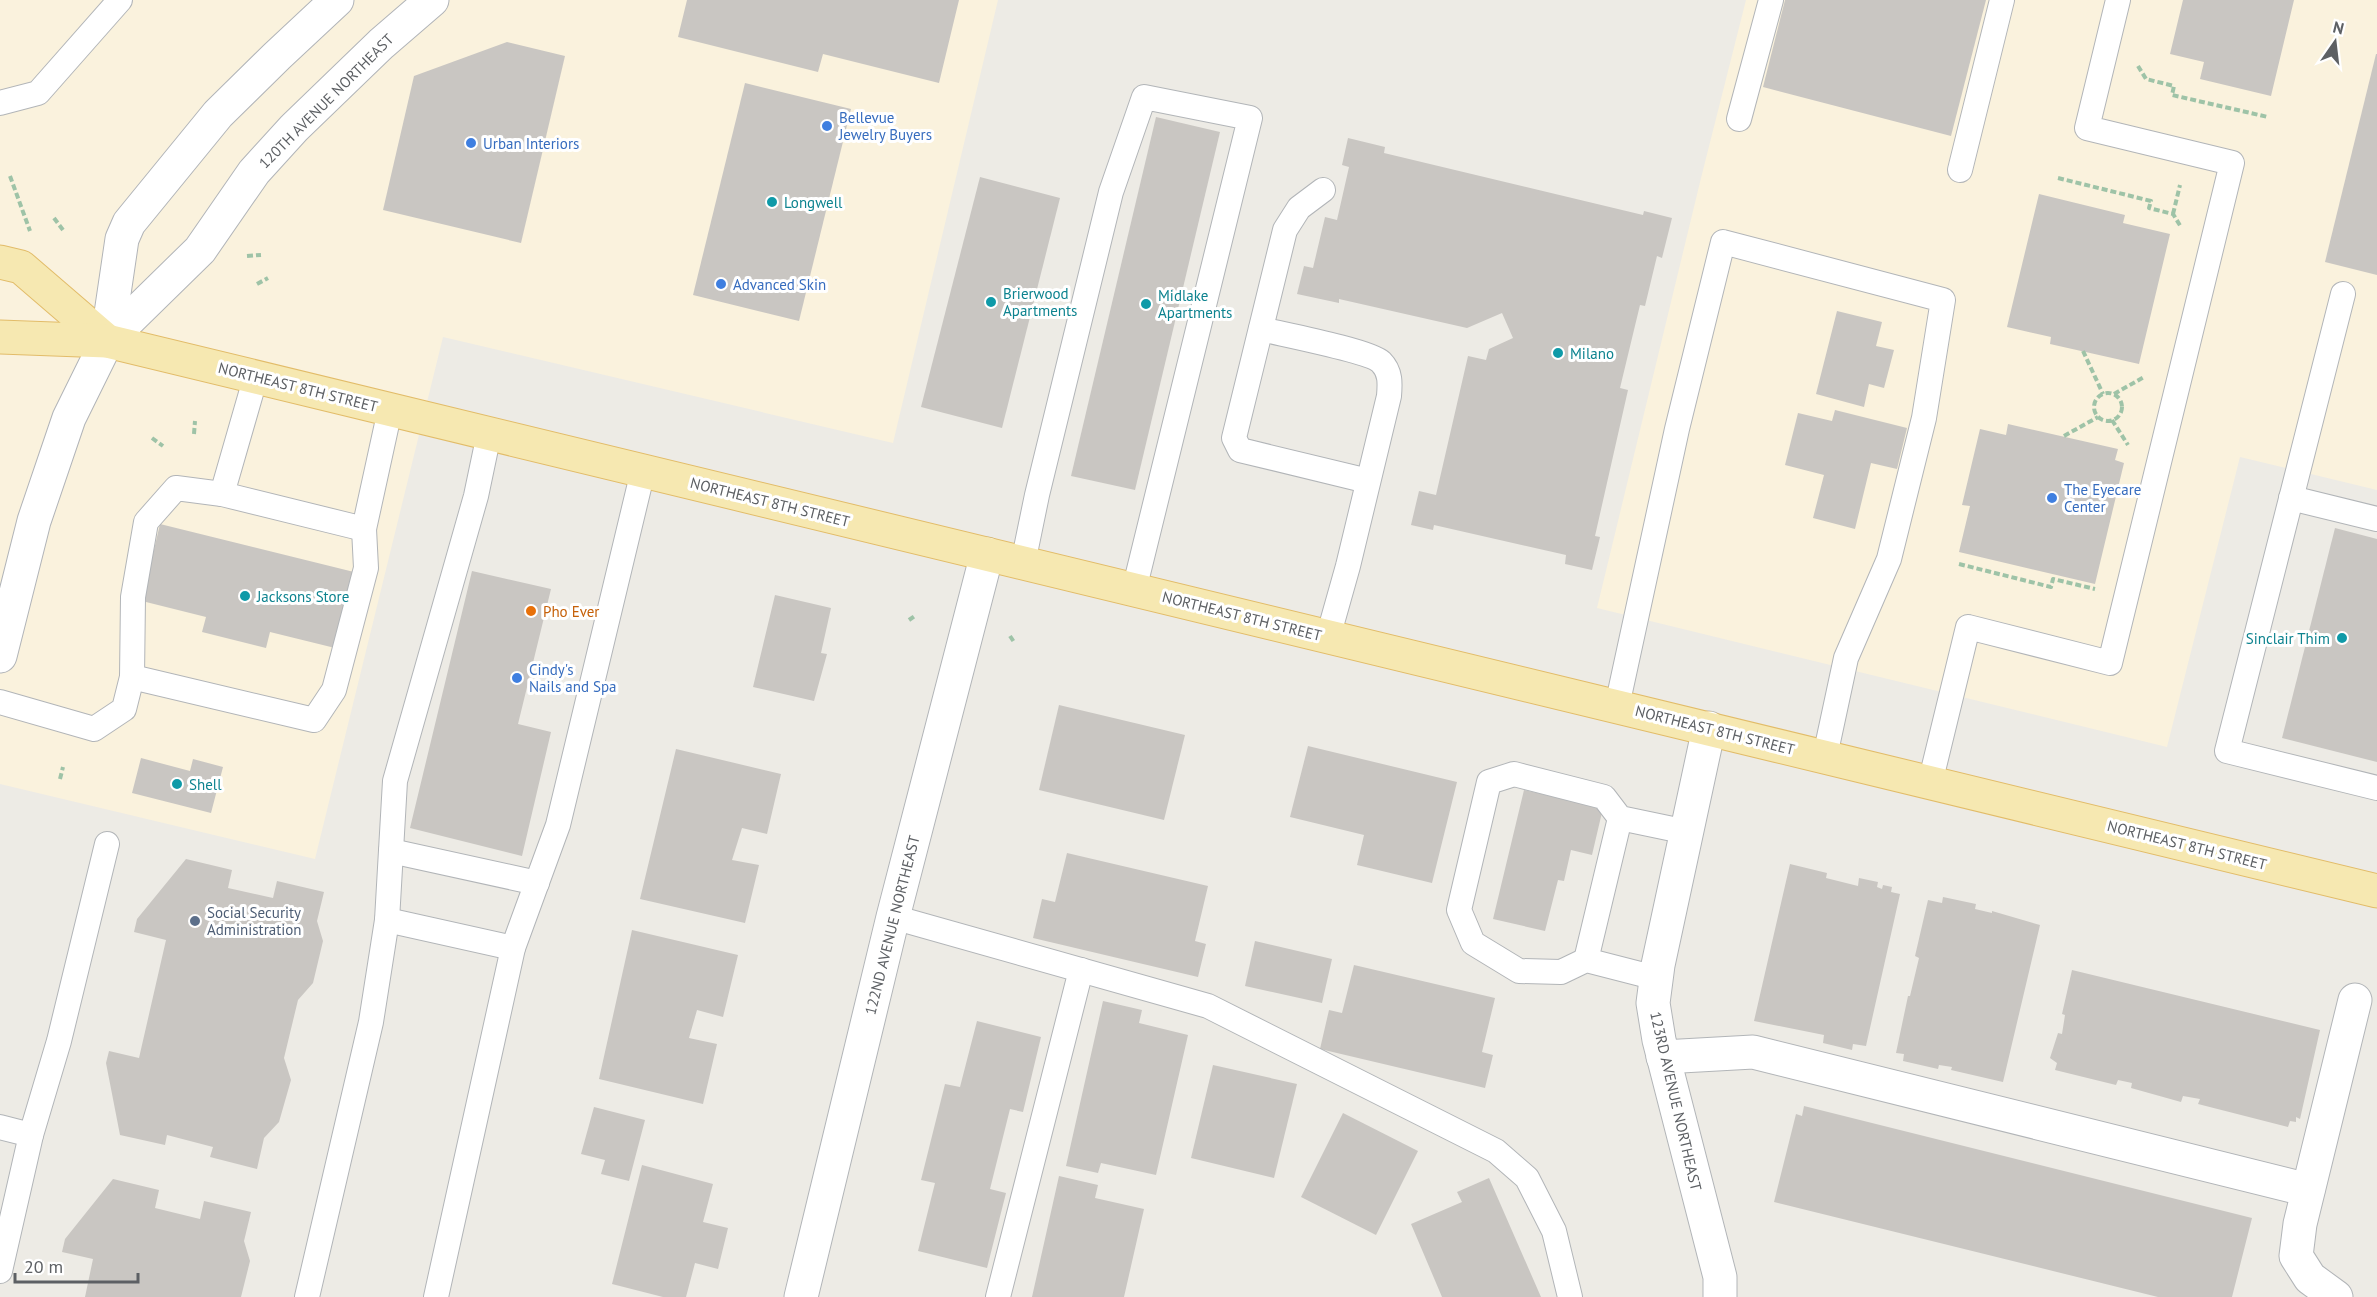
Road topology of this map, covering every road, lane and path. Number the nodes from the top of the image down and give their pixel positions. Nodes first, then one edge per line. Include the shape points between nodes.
1 (120, 0) edge
2 (432, 0) edge
3 (1771, 0) edge
4 (2002, 0) edge
5 (2118, 0) edge
6 (323, 4) edge
7 (2136, 64) dead end
8 (0, 103) edge
9 (2268, 117) dead end
10 (1739, 119) dead end
11 (1960, 170) dead end
12 (10, 176) dead end
13 (2058, 178) dead end
14 (1323, 190) dead end
15 (54, 218) dead end
16 (30, 230) dead end
17 (63, 230) dead end
18 (2184, 231) dead end
19 (261, 255) dead end
20 (247, 256) dead end
21 (0, 262) edge
22 (268, 278) dead end
23 (257, 284) dead end
24 (2343, 294) dead end
25 (1261, 329) junction
26 (0, 337) edge
27 (107, 341) junction
28 (2083, 351) dead end
29 (2150, 373) dead end
30 (256, 376) junction
31 (2103, 394) junction
32 (2114, 394) junction
33 (390, 410) junction
34 (2098, 417) junction
35 (2112, 420) junction
36 (195, 421) dead end
37 (194, 434) dead end
38 (489, 434) junction
39 (2064, 436) dead end
40 (152, 438) dead end
41 (163, 446) dead end
42 (2129, 446) dead end
43 (643, 471) junction
44 (1368, 481) junction
45 (222, 494) junction
46 (2291, 498) junction
47 (2377, 519) edge
48 (364, 529) junction
49 (987, 554) junction
50 (1023, 563) junction
51 (1959, 564) dead end
52 (1134, 590) junction
53 (2102, 590) dead end
54 (916, 615) dead end
55 (909, 620) dead end
56 (1010, 636) dead end
57 (1328, 637) junction
58 (1014, 642) dead end
59 (0, 656) edge
60 (132, 677) junction
61 (0, 702) edge
62 (1617, 706) junction
63 (1709, 728) junction
64 (1825, 756) junction
65 (63, 767) dead end
66 (60, 779) dead end
67 (1930, 783) junction
68 (2377, 788) edge
69 (1620, 818) junction
70 (1687, 832) junction
71 (107, 844) dead end
72 (391, 851) junction
73 (537, 883) junction
74 (2377, 891) edge
75 (893, 917) junction
76 (387, 920) junction
77 (513, 948) junction
78 (1587, 960) junction
79 (1081, 970) junction
80 (1656, 978) junction
81 (2355, 1000) dead end
82 (1663, 1057) junction
83 (0, 1127) edge
84 (31, 1135) junction
85 (2308, 1190) junction
86 (0, 1271) edge
87 (307, 1297) edge
88 (436, 1297) edge
89 (801, 1297) edge
90 (998, 1297) edge
91 (1570, 1297) edge
92 (1720, 1297) edge
93 (2336, 1297) edge

1 - 8 lane via 38,93
2 - 27 street, 120TH AVENUE NORTHEAST via 294,128 254,172 200,250
3 - 10 lane
4 - 11 lane
5 - 67 lane via 2087,128 2232,163 2110,663 1968,627
6 - 27 street, 120TH AVENUE NORTHEAST via 218,114 129,223 122,239
7 - 9 path via 2146,80 2174,86 2172,95
12 - 16 path
13 - 18 path via 2151,201 2149,208 2173,214
14 - 25 lane via 1299,208 1285,230
15 - 17 path
19 - 20 path
21 - 27 main road, NORTHEAST 8TH STREET via 21,267
22 - 23 path
24 - 46 lane
25 - 44 lane via 1364,353 1381,361 1390,378 1389,396
25 - 44 lane via 1234,438 1240,450
26 - 27 main road, NORTHEAST 8TH STREET
27 - 30 main road, NORTHEAST 8TH STREET
27 - 59 street, 120TH AVENUE NORTHEAST via 69,418 34,521
28 - 31 path
29 - 32 path
30 - 33 main road, NORTHEAST 8TH STREET
30 - 45 lane
31 - 32 path
31 - 34 path via 2093,406
32 - 35 path via 2121,409
33 - 38 main road, NORTHEAST 8TH STREET
33 - 48 lane
34 - 35 path
34 - 39 path
35 - 42 path
36 - 37 path
38 - 43 main road, NORTHEAST 8TH STREET
38 - 72 lane via 476,496 395,781
40 - 41 path
43 - 49 main road, NORTHEAST 8TH STREET
43 - 73 lane via 558,825
44 - 57 lane
45 - 48 lane
45 - 60 lane via 176,488 146,522 133,597
46 - 47 lane
46 - 68 lane via 2227,751
48 - 60 lane via 366,568 334,690 314,720
49 - 50 main road, NORTHEAST 8TH STREET
49 - 75 street, 122ND AVENUE NORTHEAST
50 - 52 main road, NORTHEAST 8TH STREET
50 - 52 lane via 1111,192 1144,97 1250,118
51 - 53 path via 2051,587 2053,579
52 - 57 main road, NORTHEAST 8TH STREET
54 - 55 path
56 - 58 path
57 - 62 main road, NORTHEAST 8TH STREET
60 - 61 lane via 124,709 94,729
62 - 63 main road, NORTHEAST 8TH STREET
62 - 64 lane via 1677,429 1723,242 1943,300 1924,418 1889,559 1846,658
63 - 64 main road, NORTHEAST 8TH STREET
63 - 70 street, 123RD AVENUE NORTHEAST
64 - 67 main road, NORTHEAST 8TH STREET
65 - 66 path
67 - 74 main road, NORTHEAST 8TH STREET
69 - 70 lane
69 - 78 lane
69 - 78 lane via 1604,797 1514,774 1489,782 1459,910 1473,944 1519,971 1561,972
70 - 80 street, 123RD AVENUE NORTHEAST
71 - 84 lane via 59,1041
72 - 73 lane
72 - 76 lane
73 - 77 lane
75 - 79 lane
75 - 89 street, 122ND AVENUE NORTHEAST
76 - 77 lane
76 - 87 lane via 371,1022
77 - 88 lane
78 - 80 lane
79 - 90 lane
79 - 91 lane via 1208,1006 1496,1151 1527,1178 1554,1230
80 - 82 street, 123RD AVENUE NORTHEAST via 1653,1003
81 - 85 street
82 - 85 street via 1753,1052
82 - 92 street, 123RD AVENUE NORTHEAST via 1720,1277
83 - 84 lane
84 - 86 lane
85 - 93 street via 2296,1256 2310,1278

